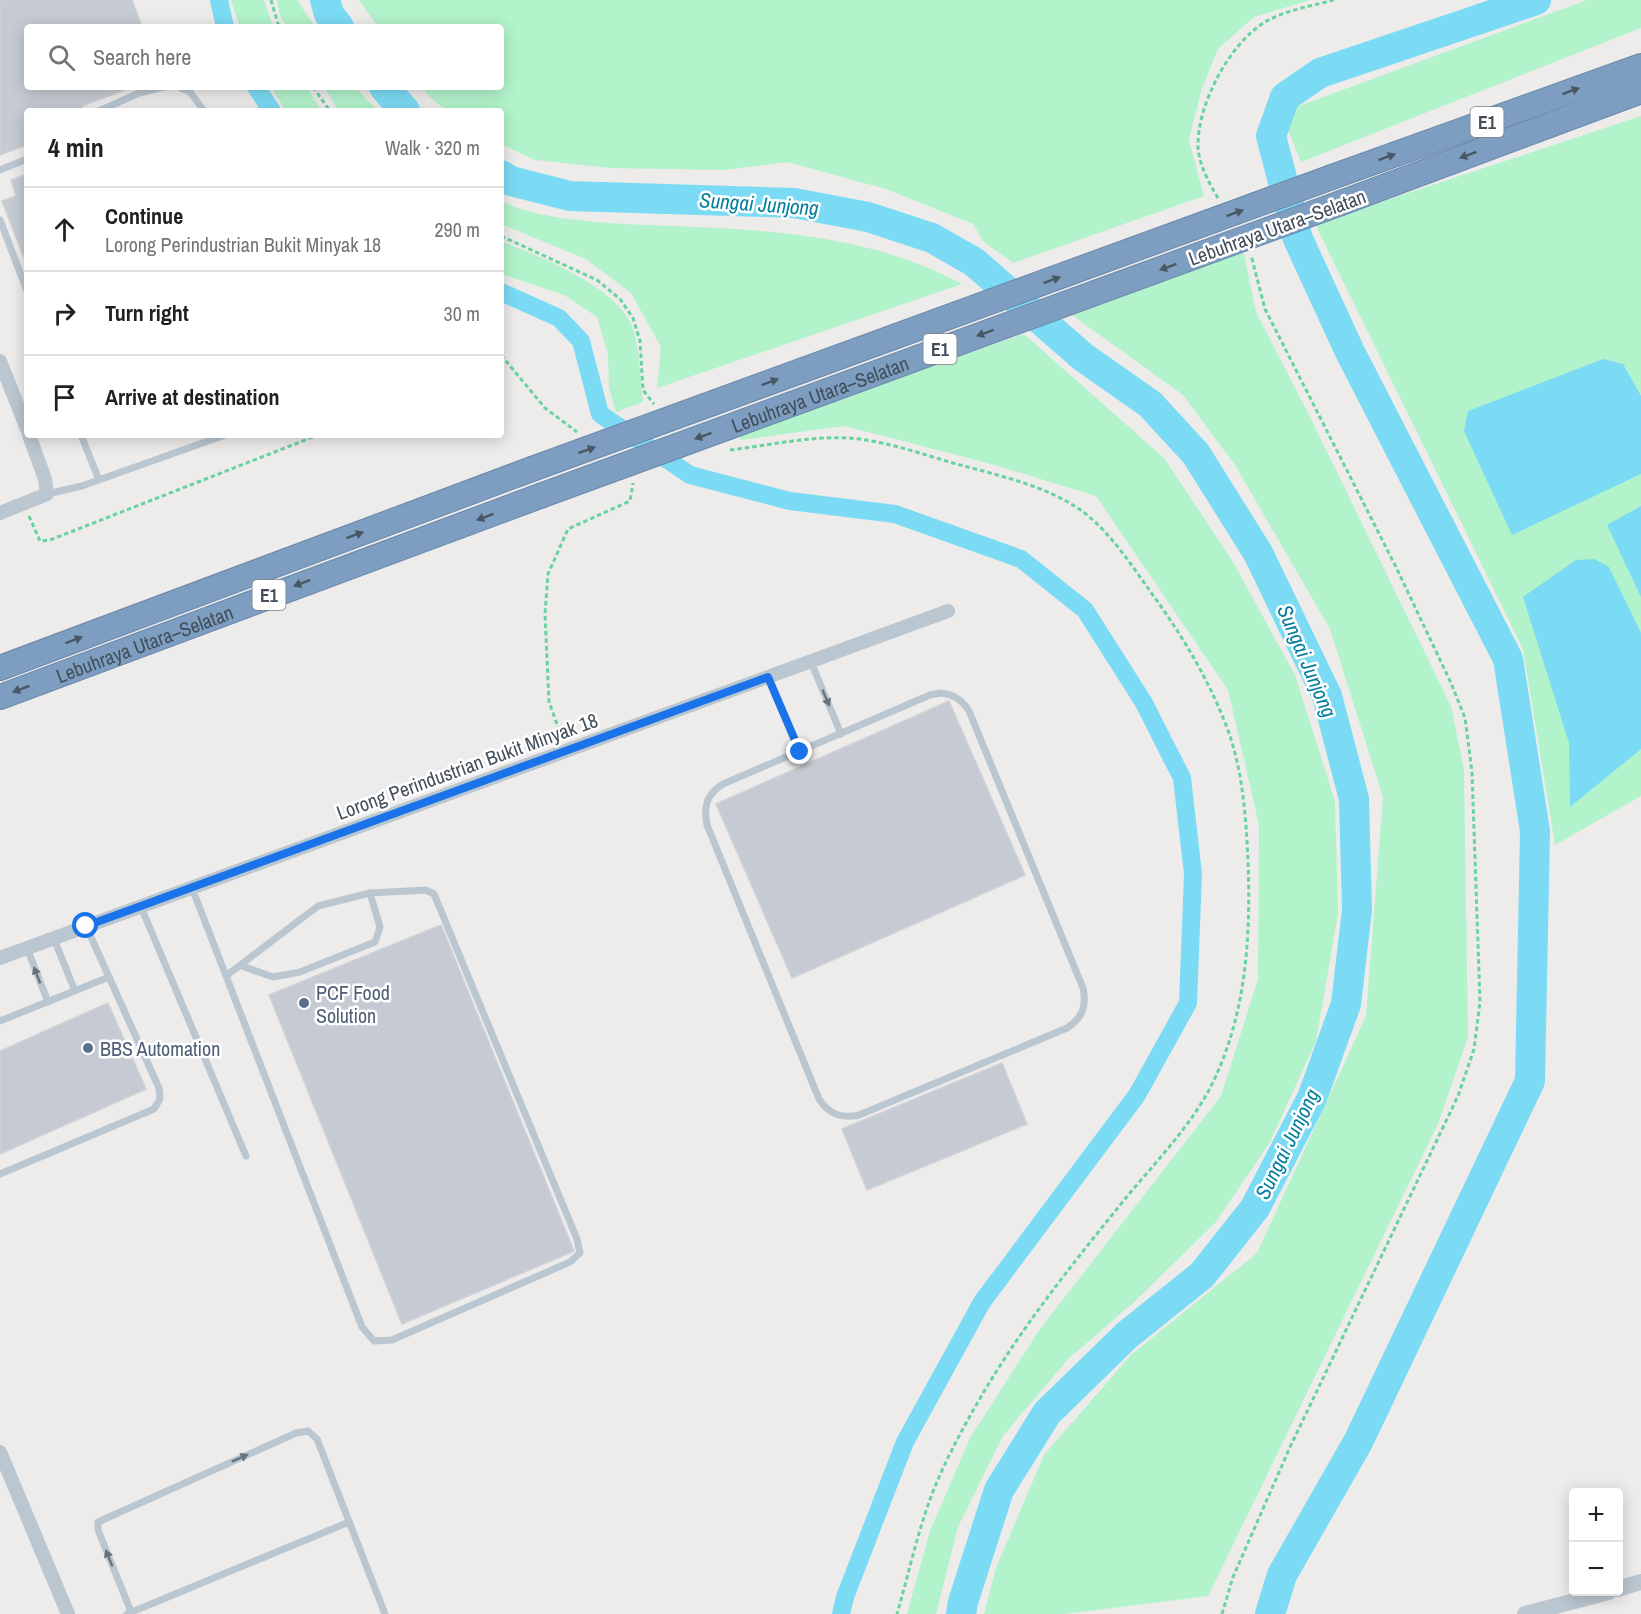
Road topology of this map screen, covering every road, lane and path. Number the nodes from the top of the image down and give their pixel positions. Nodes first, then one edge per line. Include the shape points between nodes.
1 (271, 0) edge
2 (1334, 0) edge
3 (278, 24) edge
4 (1641, 66) edge
5 (152, 90) edge
6 (186, 90) edge
7 (315, 90) edge
8 (1641, 91) edge
9 (106, 108) edge
10 (202, 108) edge
11 (328, 108) edge
12 (24, 160) edge
13 (0, 170) edge
14 (1218, 198) dead end
15 (0, 220) edge
16 (504, 237) edge
17 (1249, 249) dead end
18 (24, 283) edge
19 (504, 359) edge
20 (0, 361) edge
21 (4, 381) edge
22 (657, 407) dead end
23 (24, 423) edge
24 (580, 435) dead end
25 (30, 438) edge
26 (82, 438) edge
27 (217, 438) edge
28 (310, 438) edge
29 (722, 451) dead end
30 (634, 477) dead end
31 (99, 480) junction
32 (47, 494) junction
33 (24, 503) junction
34 (0, 513) edge
35 (948, 611) dead end
36 (811, 662) junction
37 (0, 668) edge
38 (768, 677) junction
39 (0, 697) edge
40 (841, 734) junction
41 (567, 751) junction
42 (800, 752) junction
43 (192, 888) junction
44 (369, 893) junction
45 (141, 907) junction
46 (86, 926) junction
47 (54, 939) junction
48 (27, 948) junction
49 (0, 958) edge
50 (242, 966) junction
51 (226, 976) junction
52 (109, 977) junction
53 (75, 991) junction
54 (48, 1002) junction
55 (0, 1021) edge
56 (246, 1156) dead end
57 (0, 1174) edge
58 (0, 1452) edge
59 (349, 1522) junction
60 (1641, 1582) edge
61 (1623, 1587) edge
62 (1594, 1596) edge
63 (68, 1614) edge
64 (130, 1614) edge
65 (385, 1614) edge
66 (897, 1614) edge
67 (1222, 1614) edge
68 (1525, 1614) edge

1 - 3 path
2 - 14 path via 1266,22 1246,36 1231,54 1199,128 1198,149 1203,168
37 -> 4 highway, Lebuhraya Utara–Selatan / E1, bridge via 532,469
5 - 9 lane
6 - 10 lane
7 - 11 path
8 -> 39 highway, Lebuhraya Utara–Selatan / E1, bridge
12 - 13 lane
15 - 18 lane
16 - 22 path via 597,280 620,299 633,318 640,340 643,390
17 - 67 path via 1266,309 1396,567 1464,718 1472,772 1480,1002 1474,1049 1458,1096 1291,1445 1233,1578
19 - 24 path via 545,408
20 - 21 street
21 - 23 street
25 - 32 street
26 - 31 lane
27 - 31 lane
28 - 33 path via 50,540 40,541
29 - 66 path via 858,439 1014,481 1078,509 1106,533 1134,569 1201,668 1229,733 1241,780 1248,949 1227,1050 1207,1093 1053,1288 982,1395 932,1493
30 - 41 path via 630,501 568,529 548,574 545,614 549,702
31 - 32 lane
32 - 33 street
33 - 34 street
35 - 36 street, Lorong Perindustrian Bukit Minyak 18
36 - 38 street, Lorong Perindustrian Bukit Minyak 18
36 -> 40 lane
38 - 41 street, Lorong Perindustrian Bukit Minyak 18
38 - 42 lane
40 - 42 lane
40 - 42 lane via 930,695 953,695 963,701 1083,988 1083,1012 1077,1022 859,1115 847,1117 826,1109 704,813 713,790
41 - 43 street, Lorong Perindustrian Bukit Minyak 18
43 - 45 street, Lorong Perindustrian Bukit Minyak 18
43 - 51 lane
44 - 50 lane via 318,906
44 - 50 lane via 380,927 375,942 300,972 273,977
44 - 51 lane via 426,890 434,894 577,1239 580,1253 570,1262 392,1340 374,1341 362,1327
45 - 46 street, Lorong Perindustrian Bukit Minyak 18
45 - 56 lane
46 - 47 street, Lorong Perindustrian Bukit Minyak 18
46 - 52 lane
47 - 48 street, Lorong Perindustrian Bukit Minyak 18
47 - 53 lane
48 - 49 street, Lorong Perindustrian Bukit Minyak 18
54 -> 48 lane
50 - 51 lane
52 - 53 lane
52 - 57 lane via 159,1088 160,1099 154,1109
53 - 54 lane
54 - 55 lane
58 - 63 street
59 - 64 lane
64 -> 59 lane via 98,1521 296,1433 308,1431 317,1439
59 - 65 lane
60 - 61 street
62 - 68 street

